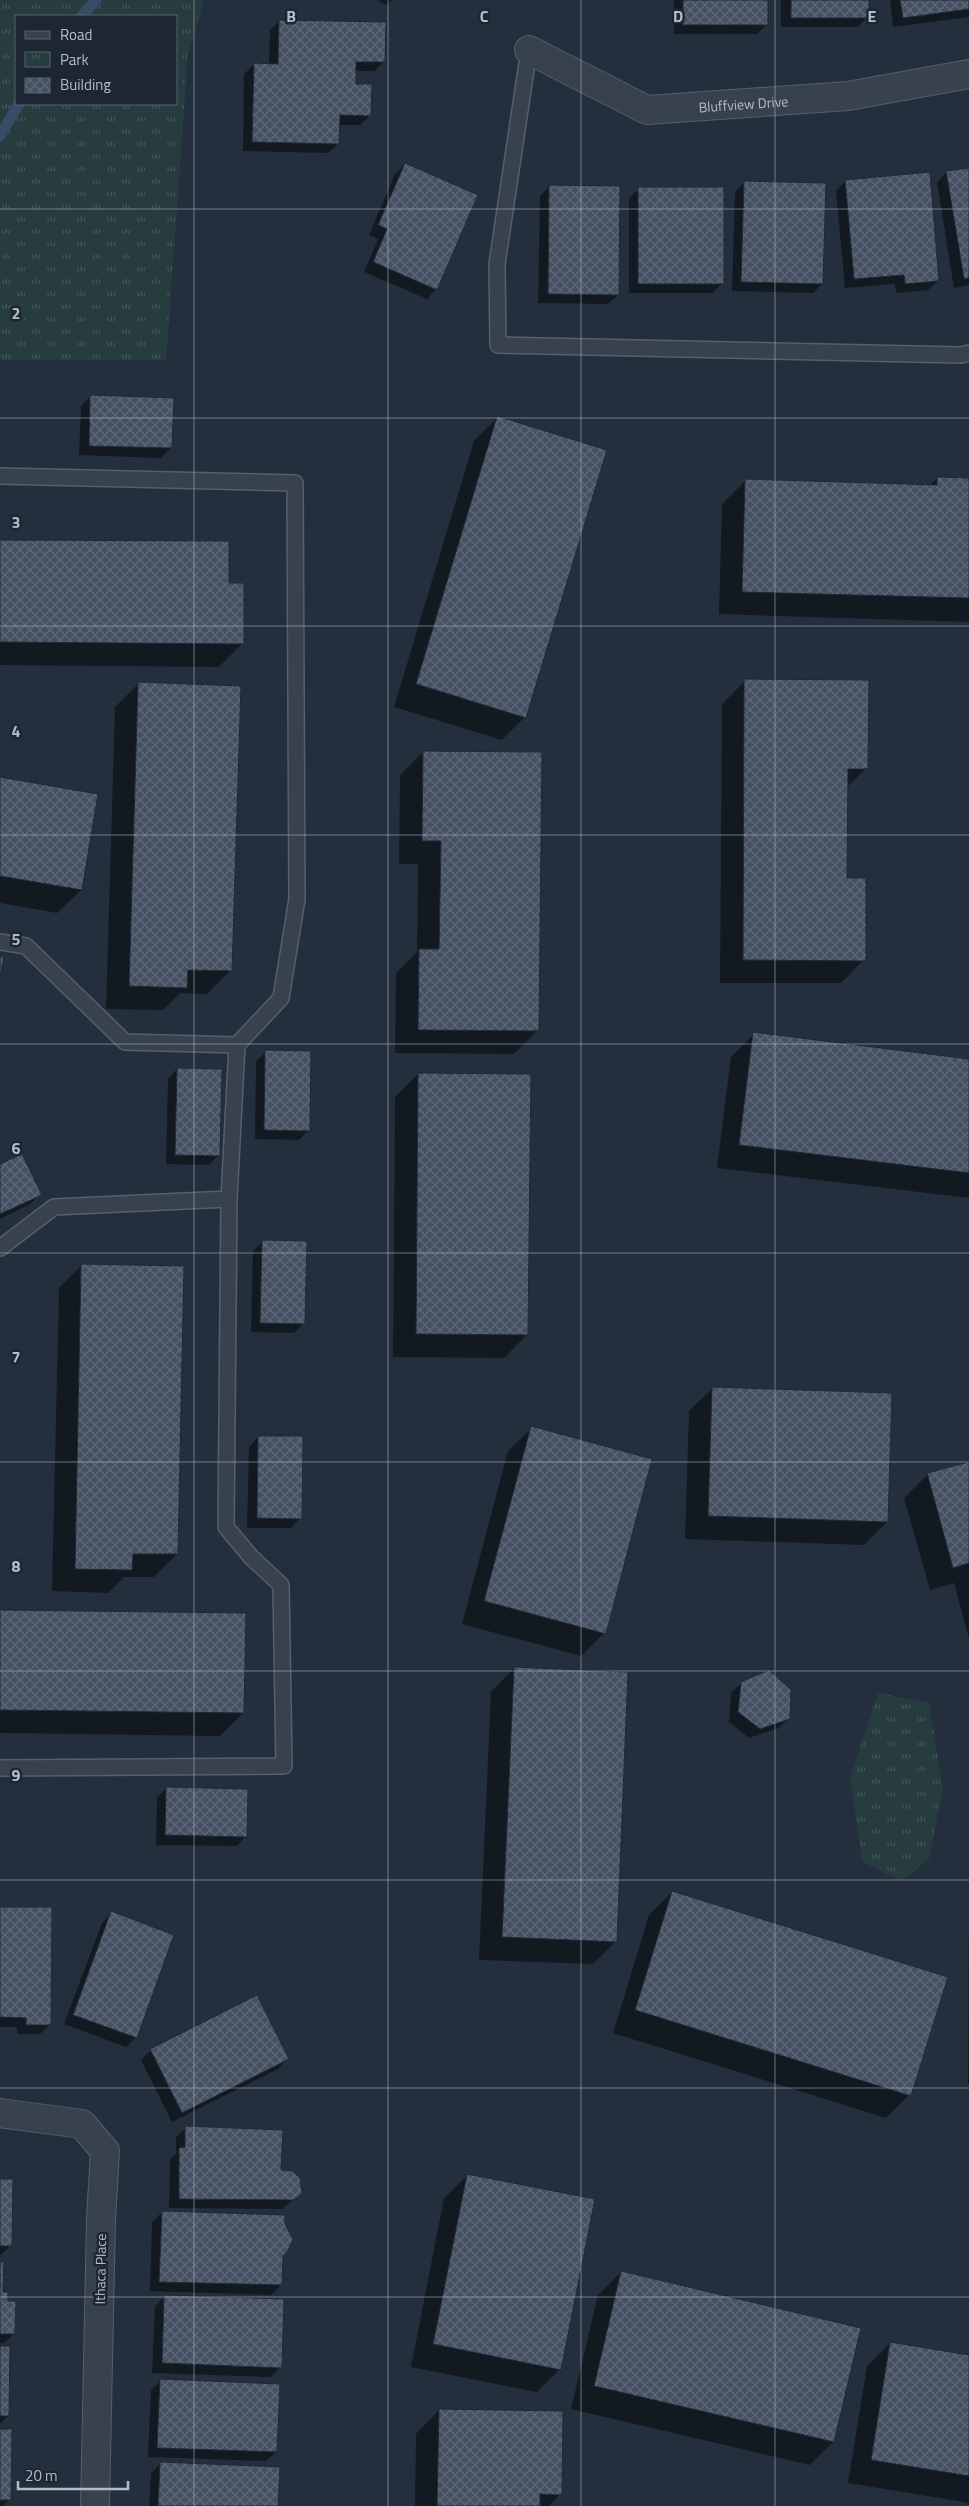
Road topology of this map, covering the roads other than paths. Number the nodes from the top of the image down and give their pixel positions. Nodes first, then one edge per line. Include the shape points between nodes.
1 (529, 50) joint
2 (969, 74) edge
3 (969, 353) edge
4 (0, 476) edge
5 (0, 942) edge
6 (237, 1045) junction
7 (229, 1199) junction
8 (0, 1248) edge
9 (0, 1768) edge
10 (0, 2113) edge
11 (95, 2506) edge

1 - 2 street, Bluffview Drive via 647,110 848,96
1 - 3 lane via 497,264 498,345
4 - 6 lane via 295,483 297,899 281,998
5 - 6 lane via 26,946 125,1042
6 - 7 lane
7 - 8 lane via 54,1207
7 - 9 lane via 226,1526 251,1557 281,1584 284,1766
10 - 11 street, Ithaca Place via 82,2124 105,2150

